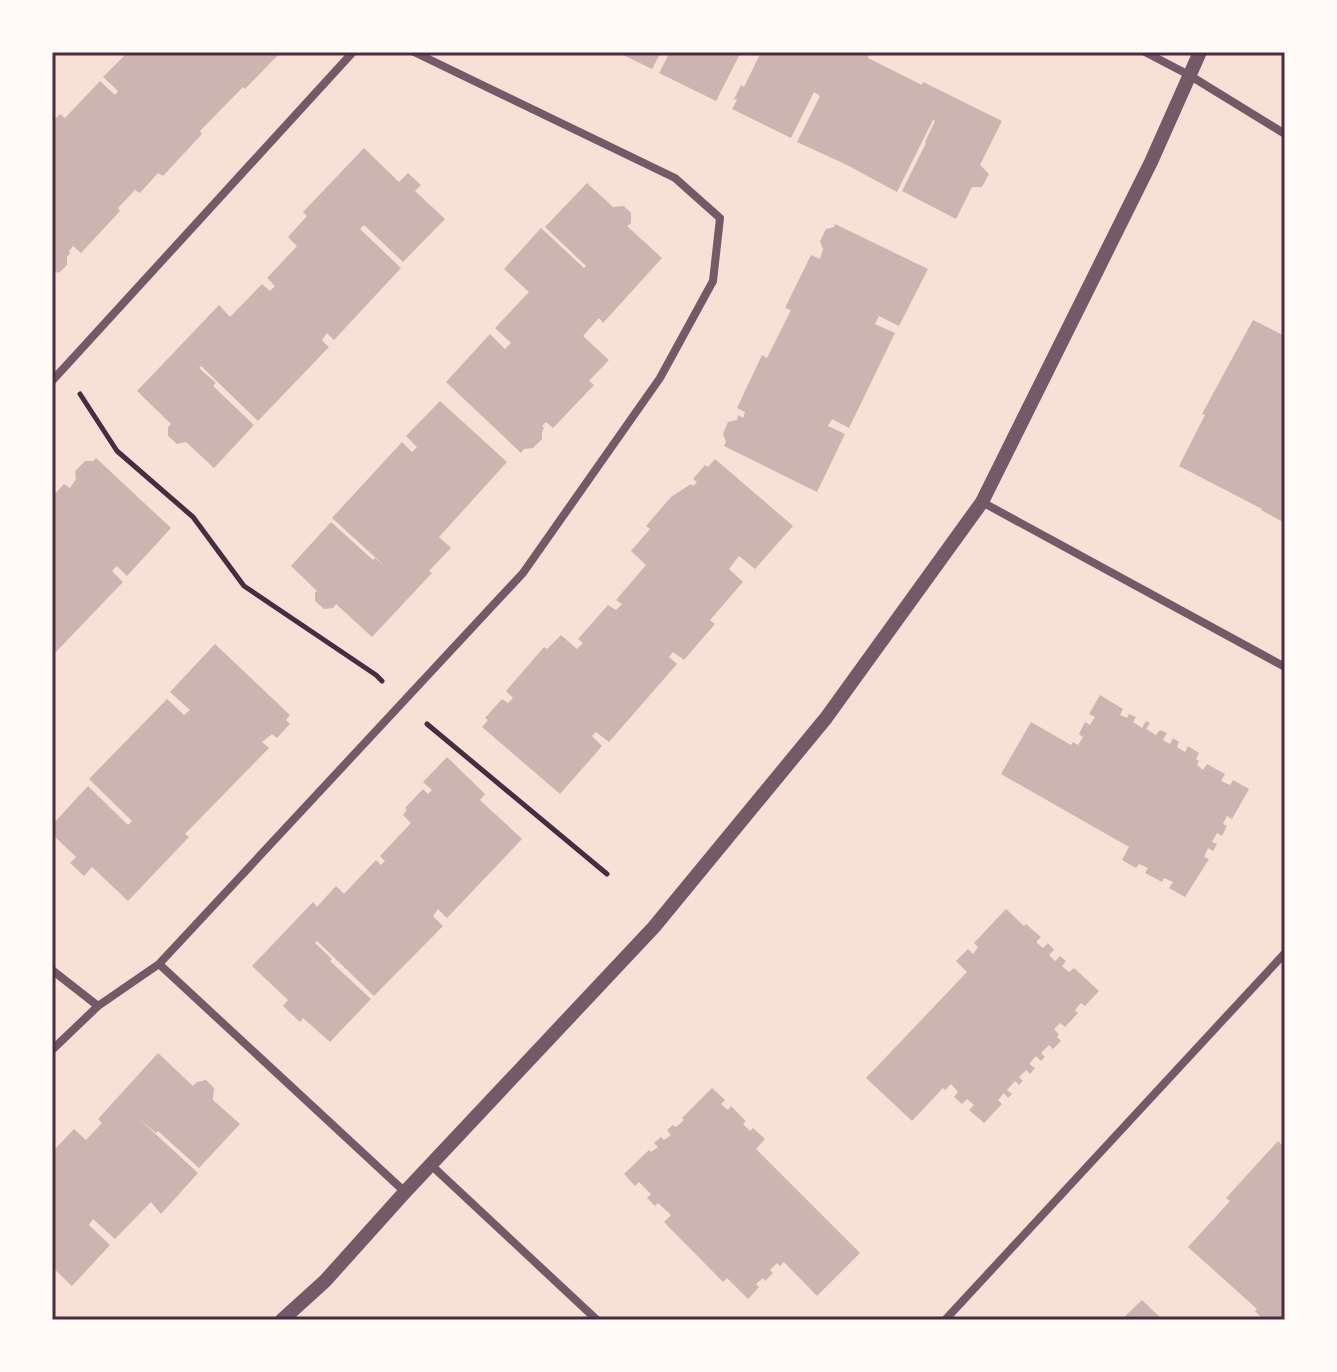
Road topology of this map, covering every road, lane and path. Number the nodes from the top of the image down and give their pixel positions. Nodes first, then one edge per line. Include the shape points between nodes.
1 (353, 52) edge
2 (414, 52) edge
3 (1145, 52) edge
4 (1200, 52) edge
5 (1189, 75) junction
6 (1285, 134) edge
7 (64, 369) junction
8 (52, 381) edge
9 (982, 502) junction
10 (1285, 667) edge
11 (402, 703) junction
12 (607, 874) dead end
13 (1285, 953) edge
14 (159, 964) junction
15 (52, 970) edge
16 (98, 1006) junction
17 (52, 1050) edge
18 (431, 1165) junction
19 (405, 1192) junction
20 (282, 1320) edge
21 (597, 1320) edge
22 (945, 1320) edge

1 - 7 street
2 - 11 street via 675,178 720,218 713,281 660,378 523,573
3 - 5 street
4 - 5 street
5 - 6 street
5 - 9 street
7 - 8 street
7 - 11 path via 117,451 193,517 244,586 376,675
9 - 10 street
9 - 18 street via 826,718 654,927
11 - 12 path
11 - 14 street
13 - 22 street
14 - 16 street
14 - 19 street
15 - 16 street
16 - 17 street
18 - 19 street
18 - 21 street
19 - 20 street

